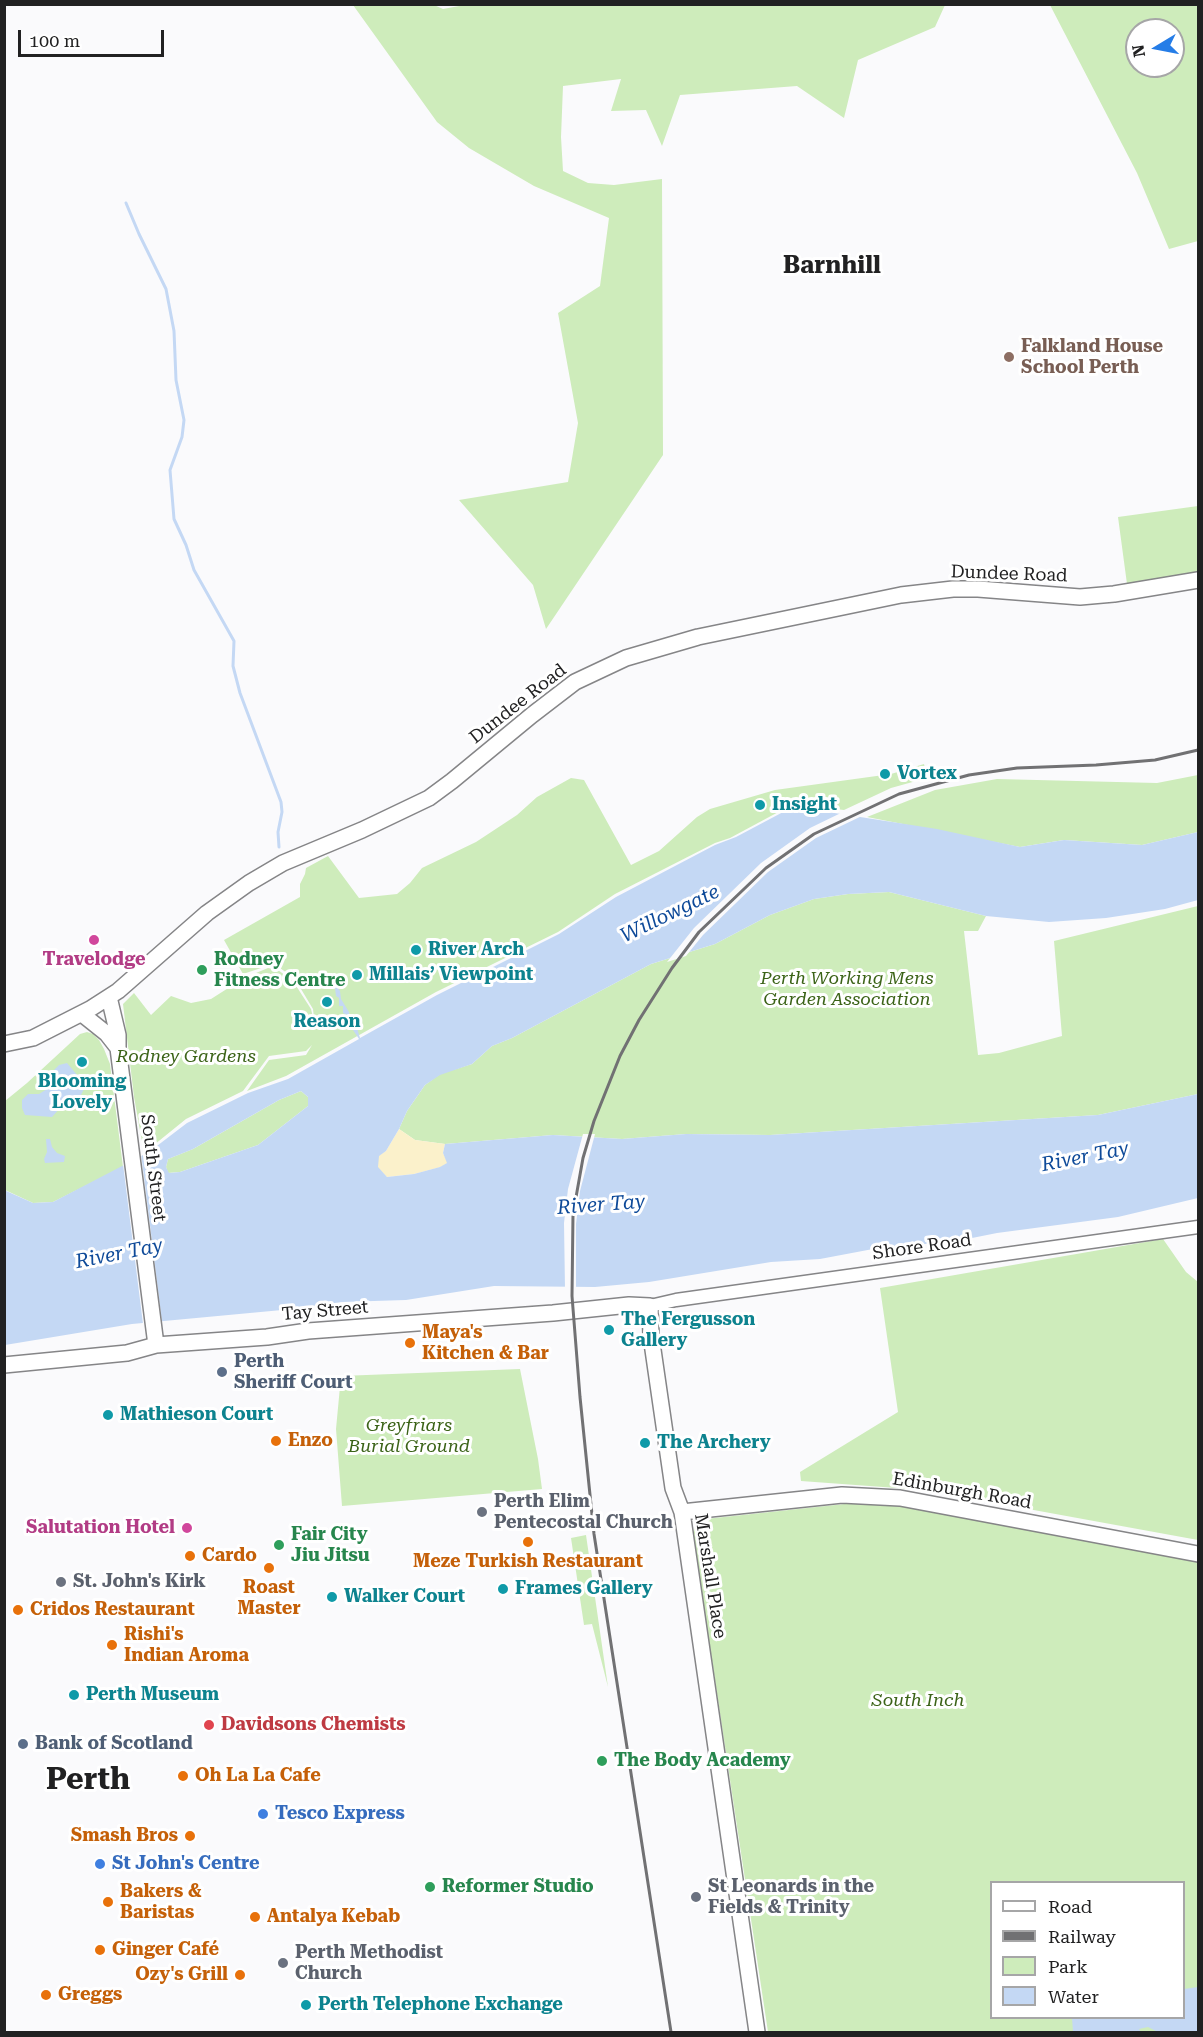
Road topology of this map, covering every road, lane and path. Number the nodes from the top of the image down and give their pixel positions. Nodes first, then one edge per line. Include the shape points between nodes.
1 (1198, 580) edge
2 (109, 997) junction
3 (82, 1014) junction
4 (4, 1044) edge
5 (118, 1048) junction
6 (1198, 1227) edge
7 (650, 1306) junction
8 (156, 1345) junction
9 (4, 1365) edge
10 (682, 1512) junction
11 (1198, 1554) edge
12 (757, 2032) edge

1 - 2 main road, Dundee Road via 1080,597 978,589 902,595 698,637 626,658 575,682 429,798 282,863 249,883 207,913
2 - 3 main road, Dundee Road
2 - 5 main road, South Street
3 - 4 main road, Dundee Road via 33,1038
3 - 5 main road
5 - 8 main road, South Street
6 - 7 street, Shore Road
7 - 8 main road, Tay Street
7 - 10 main road, Marshall Place via 673,1488
8 - 9 main road, Tay Street via 127,1353
10 - 11 main road, Edinburgh Road via 842,1495 900,1498
10 - 12 main road, Marshall Place

